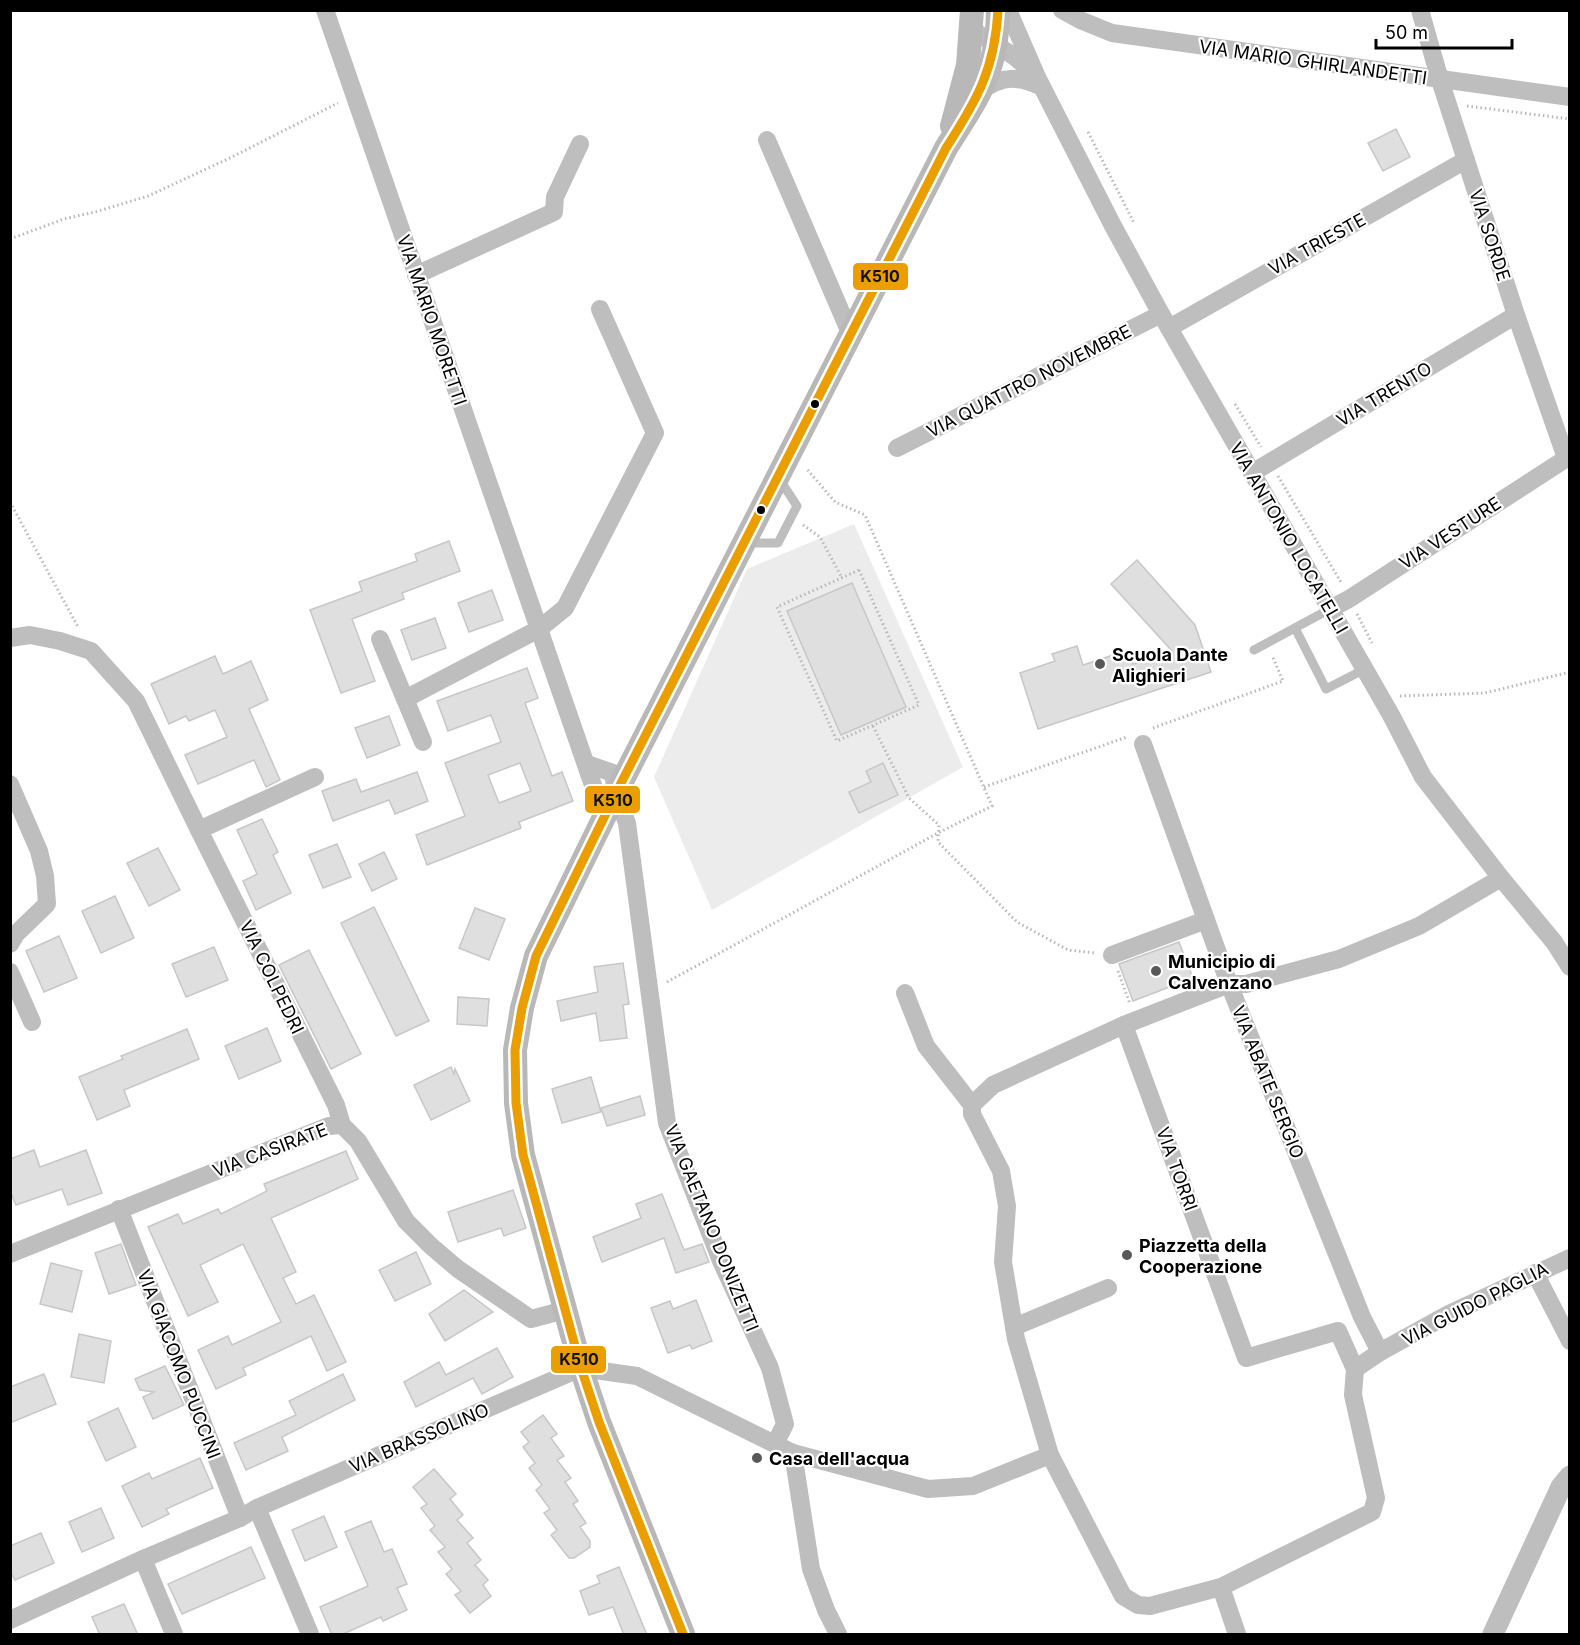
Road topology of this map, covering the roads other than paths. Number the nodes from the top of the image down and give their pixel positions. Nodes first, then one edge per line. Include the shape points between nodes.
1 (325, 10) edge
2 (1062, 10) edge
3 (1420, 10) edge
4 (1005, 11) edge
5 (972, 20) edge
6 (995, 45) junction
7 (1440, 80) junction
8 (1040, 82) junction
9 (981, 92) junction
10 (1569, 97) edge
11 (767, 140) dead end
12 (580, 144) dead end
13 (946, 148) junction
14 (1466, 160) junction
15 (416, 274) junction
16 (600, 309) dead end
17 (1516, 315) junction
18 (1165, 321) junction
19 (851, 335) junction
20 (897, 448) dead end
21 (1568, 457) edge
22 (784, 467) junction
23 (1252, 474) junction
24 (745, 543) junction
25 (1330, 609) junction
26 (1295, 628) junction
27 (539, 629) junction
28 (10, 638) edge
29 (380, 639) dead end
30 (1254, 650) dead end
31 (1365, 669) junction
32 (405, 699) junction
33 (423, 742) dead end
34 (1143, 744) dead end
35 (587, 764) joint
36 (315, 777) dead end
37 (10, 784) edge
38 (616, 793) junction
39 (199, 830) junction
40 (1501, 878) junction
41 (1206, 920) junction
42 (10, 944) edge
43 (1112, 955) road end
44 (1569, 967) edge
45 (10, 972) edge
46 (1229, 984) junction
47 (905, 993) dead end
48 (32, 1022) dead end
49 (1130, 1023) junction
50 (972, 1105) junction
51 (342, 1125) junction
52 (119, 1209) junction
53 (10, 1254) edge
54 (1569, 1258) edge
55 (1535, 1274) junction
56 (1108, 1288) dead end
57 (565, 1310) junction
58 (1014, 1326) junction
59 (1569, 1341) edge
60 (1380, 1352) junction
61 (581, 1368) junction
62 (1355, 1369) junction
63 (775, 1444) junction
64 (793, 1453) junction
65 (1050, 1455) junction
66 (1569, 1476) edge
67 (257, 1508) junction
68 (240, 1518) junction
69 (143, 1559) junction
70 (1221, 1587) junction
71 (10, 1620) edge
72 (174, 1635) edge
73 (310, 1635) edge
74 (682, 1635) edge
75 (838, 1635) edge
76 (1237, 1635) edge
77 (1493, 1635) edge

1 - 15 street, VIA MARIO MORETTI
2 - 7 street, VIA MARIO GHIRLANDETTI via 1112,33
3 - 7 street, VIA SORDE
4 - 6 main road
4 - 8 street, VIA ANTONIO LOCATELLI
5 - 6 street, VIA ANTONIO LOCATELLI
5 - 13 main road via 968,65
6 - 8 street, VIA ANTONIO LOCATELLI via 1015,57
6 - 9 main road
7 - 10 street, VIA MARIO GHIRLANDETTI
7 - 14 street, VIA SORDE
8 - 9 street via 1012,78 991,84
8 - 18 street, VIA ANTONIO LOCATELLI
9 - 13 main road
11 - 19 street
12 - 15 street via 555,197 554,212
13 - 19 main road
14 - 17 street, VIA SORDE
14 - 18 street, VIA TRIESTE
15 - 27 street, VIA MARIO MORETTI
16 - 27 street via 655,433 565,608
17 - 21 street, VIA SORDE
17 - 23 street, VIA TRENTO
18 - 20 street, VIA QUATTRO NOVEMBRE
18 - 23 street, VIA ANTONIO LOCATELLI
19 - 22 main road
21 - 25 street, VIA VESTURE
22 - 24 main road
22 - 24 lane via 797,506 792,516 778,543
23 - 25 street, VIA ANTONIO LOCATELLI
24 - 38 main road
25 - 26 lane
25 - 31 street, VIA ANTONIO LOCATELLI
26 - 30 lane
26 - 31 lane via 1326,689
27 - 32 street
27 - 35 street, VIA MARIO MORETTI
28 - 39 street, VIA COLPEDRI via 30,635 91,651 136,701
29 - 32 street
31 - 40 street, VIA ANTONIO LOCATELLI via 1424,777
32 - 33 street
34 - 41 street, VIA ABATE SERGIO
35 - 38 street, VIA GAETANO DONIZETTI via 613,773
36 - 39 street
37 - 42 street via 39,851 47,904
38 - 57 main road via 536,956 515,1050 516,1103 523,1155
38 - 63 street, VIA GAETANO DONIZETTI via 627,823 667,1123 721,1261 770,1368 785,1424
39 - 51 street, VIA COLPEDRI via 331,1095
40 - 44 street, VIA ANTONIO LOCATELLI via 1554,942
40 - 46 street via 1419,926 1339,959 1246,984
41 - 43 street
41 - 46 street, VIA ABATE SERGIO
45 - 48 street
46 - 49 street
46 - 60 street, VIA ABATE SERGIO via 1362,1317
47 - 50 street via 926,1046
49 - 50 street via 993,1085
49 - 62 street, VIA TORRI via 1246,1358 1338,1331
50 - 58 street via 972,1114 1001,1171 1007,1206 1003,1262
51 - 52 street, VIA CASIRATE via 329,1126
51 - 57 street, VIA CASIRATE via 358,1141 406,1221 458,1269 531,1319
52 - 53 street, VIA CASIRATE
52 - 68 street, VIA GIACOMO PUCCINI
54 - 55 street, VIA GUIDO PAGLIA
55 - 59 street
55 - 60 street, VIA GUIDO PAGLIA
56 - 58 street
57 - 61 main road
58 - 65 street
60 - 62 street, VIA GUIDO PAGLIA
61 - 63 street via 637,1376
61 - 67 street, VIA BRASSOLINO
61 - 74 main road
62 - 70 street via 1353,1395 1376,1498 1372,1512
63 - 64 street
64 - 65 street via 928,1489 973,1486
64 - 75 street via 811,1569
65 - 70 street via 1123,1596 1137,1605 1150,1606
66 - 77 street
67 - 68 street, VIA BRASSOLINO
67 - 73 street
68 - 69 street, VIA BRASSOLINO
69 - 71 street, VIA BRASSOLINO
69 - 72 street
70 - 76 street

